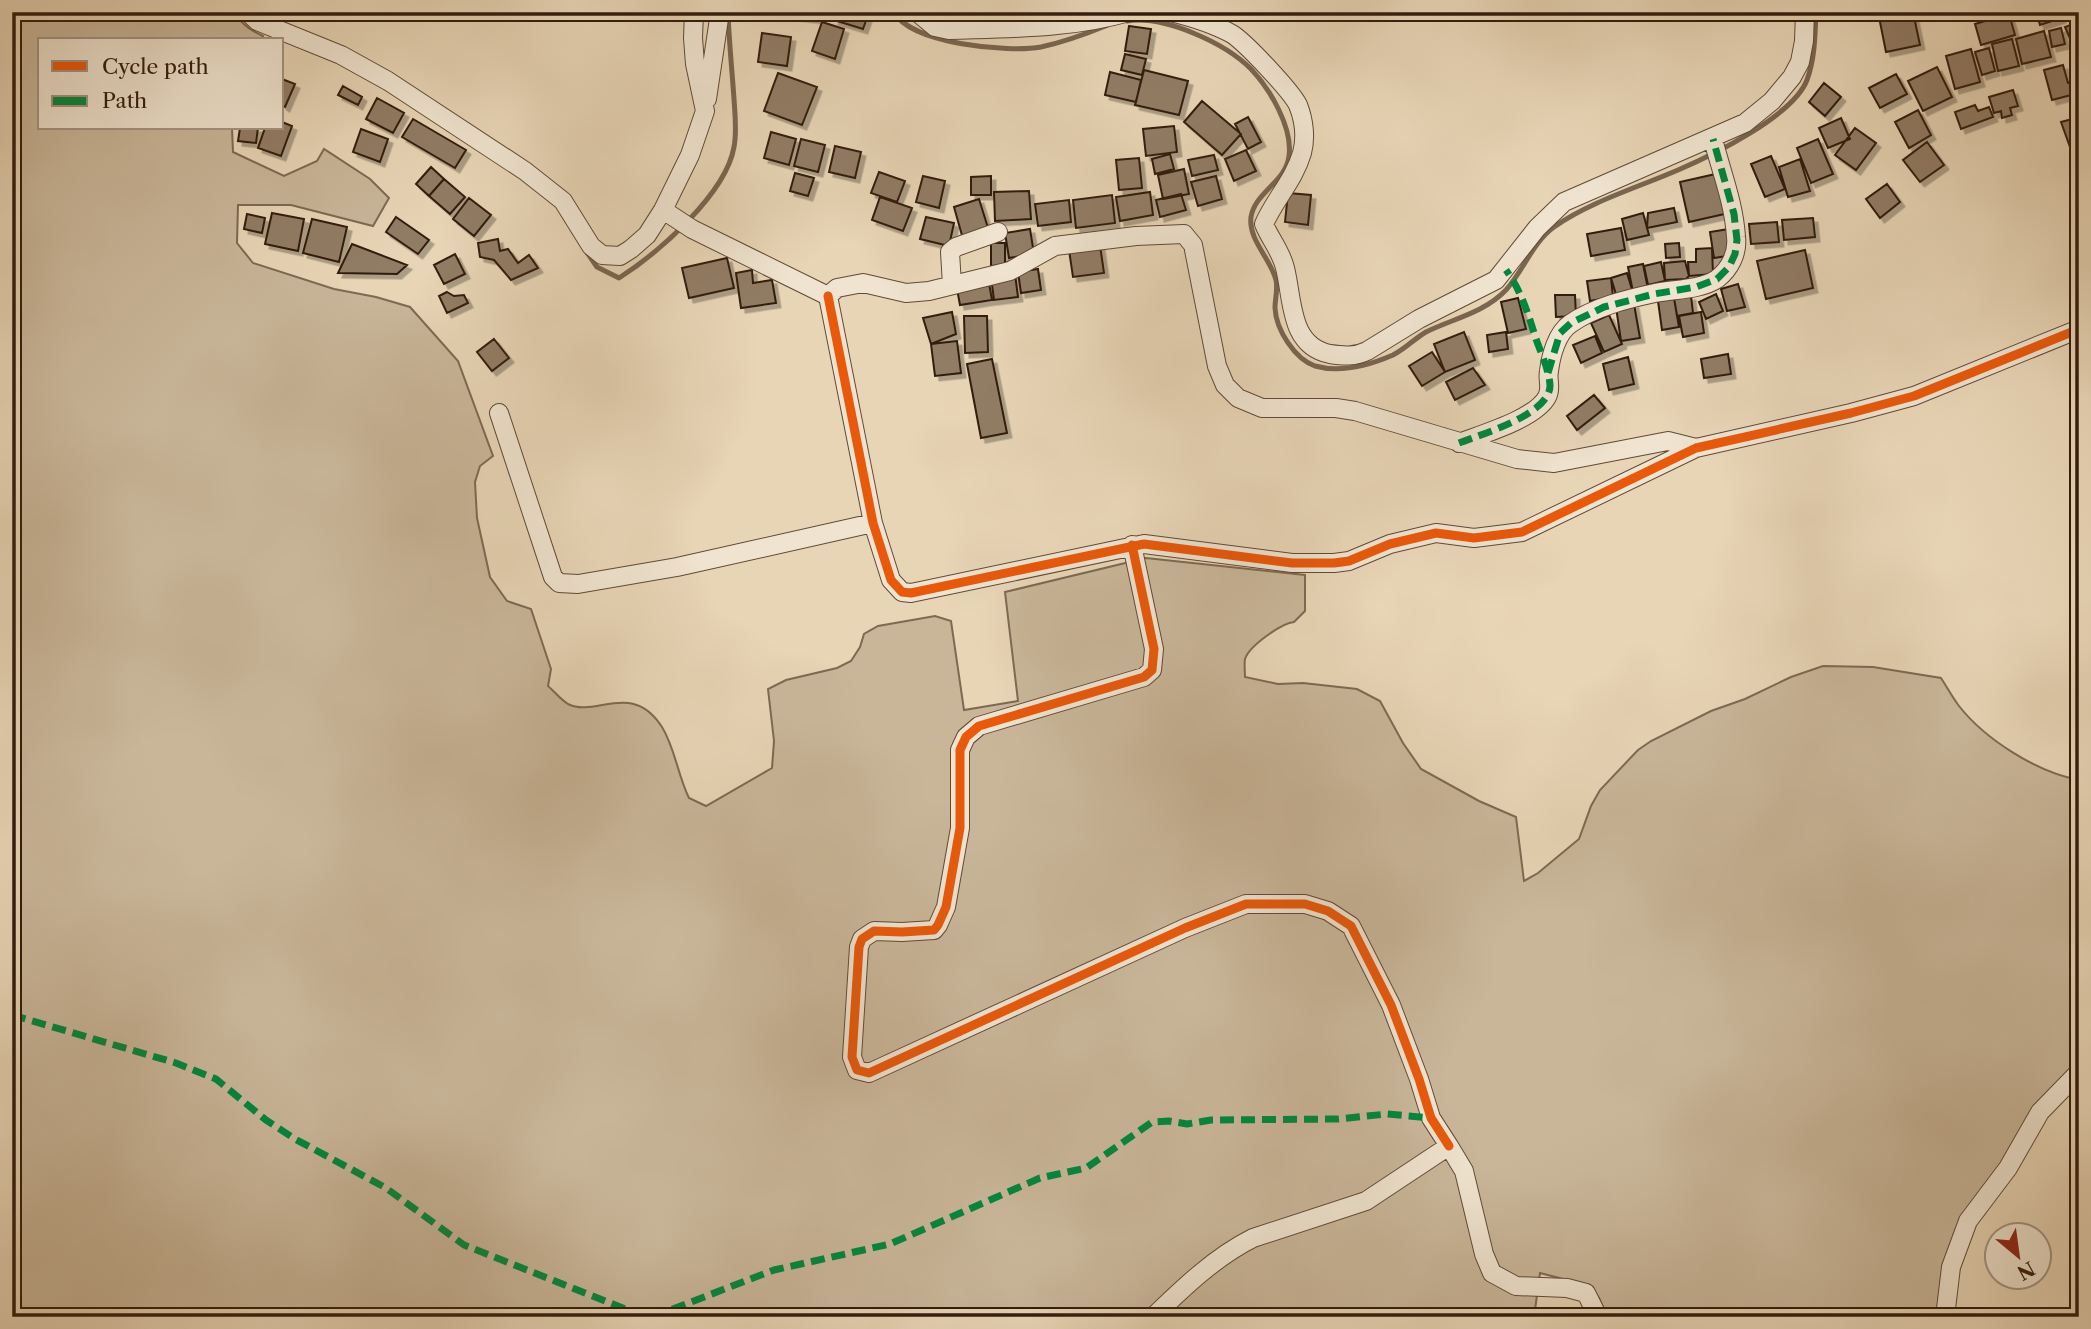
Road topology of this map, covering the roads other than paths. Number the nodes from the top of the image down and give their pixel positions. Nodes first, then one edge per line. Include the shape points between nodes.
1 (248, 12) edge
2 (694, 12) edge
3 (719, 12) edge
4 (917, 12) edge
5 (1129, 12) edge
6 (1171, 12) edge
7 (1805, 12) edge
8 (705, 111) junction
9 (1715, 146) junction
10 (663, 211) junction
11 (998, 232) dead end
12 (952, 285) junction
13 (828, 296) junction
14 (2079, 330) edge
15 (499, 413) dead end
16 (1459, 443) junction
17 (1696, 448) junction
18 (873, 523) junction
19 (1132, 545) junction
20 (2079, 1072) edge
21 (1449, 1146) junction
22 (1153, 1317) edge
23 (1598, 1317) edge
24 (1945, 1317) edge

1 - 10 street via 257,21 341,55 388,81 525,171 563,201 591,246 602,255 620,256 631,249
2 - 8 street via 693,38
3 - 8 street
4 - 5 street via 935,27 949,30 1063,26
6 - 9 street via 1232,34 1297,103 1303,151 1294,177 1264,224 1281,253 1301,334 1314,349 1325,353 1358,355 1487,285 1506,270 1537,228 1564,202
7 - 9 street via 1800,62 1792,77 1772,101
8 - 10 street
9 - 16 street via 1734,214 1737,240 1729,267 1717,279 1604,307 1571,323 1560,333 1548,373 1548,396 1535,410
10 - 13 street
11 - 12 street via 950,251
12 - 13 street via 906,293 863,283 837,288
12 - 16 street via 1010,271 1055,246 1184,234 1193,245 1217,366 1225,385 1238,398 1262,408 1355,411
13 - 18 street
14 - 17 street via 1914,396
15 - 18 street via 553,577 559,583 677,568
16 - 17 street via 1517,459 1554,463 1668,441
17 - 19 street via 1522,533 1474,538 1436,533 1334,563 1292,563
18 - 19 street via 891,580 902,592 911,593
19 - 21 street via 1154,649 1152,670 1144,677 979,726 966,737 960,750 960,828 939,925 934,930 913,932 874,931 859,947 852,1057 857,1070 869,1073 1246,904 1305,904 1352,926 1391,1005 1431,1118
20 - 24 street via 2040,1112 2008,1168 1968,1221 1951,1267
21 - 22 street via 1366,1201 1237,1246
21 - 23 street via 1464,1171 1483,1254 1492,1273 1516,1286 1586,1293

